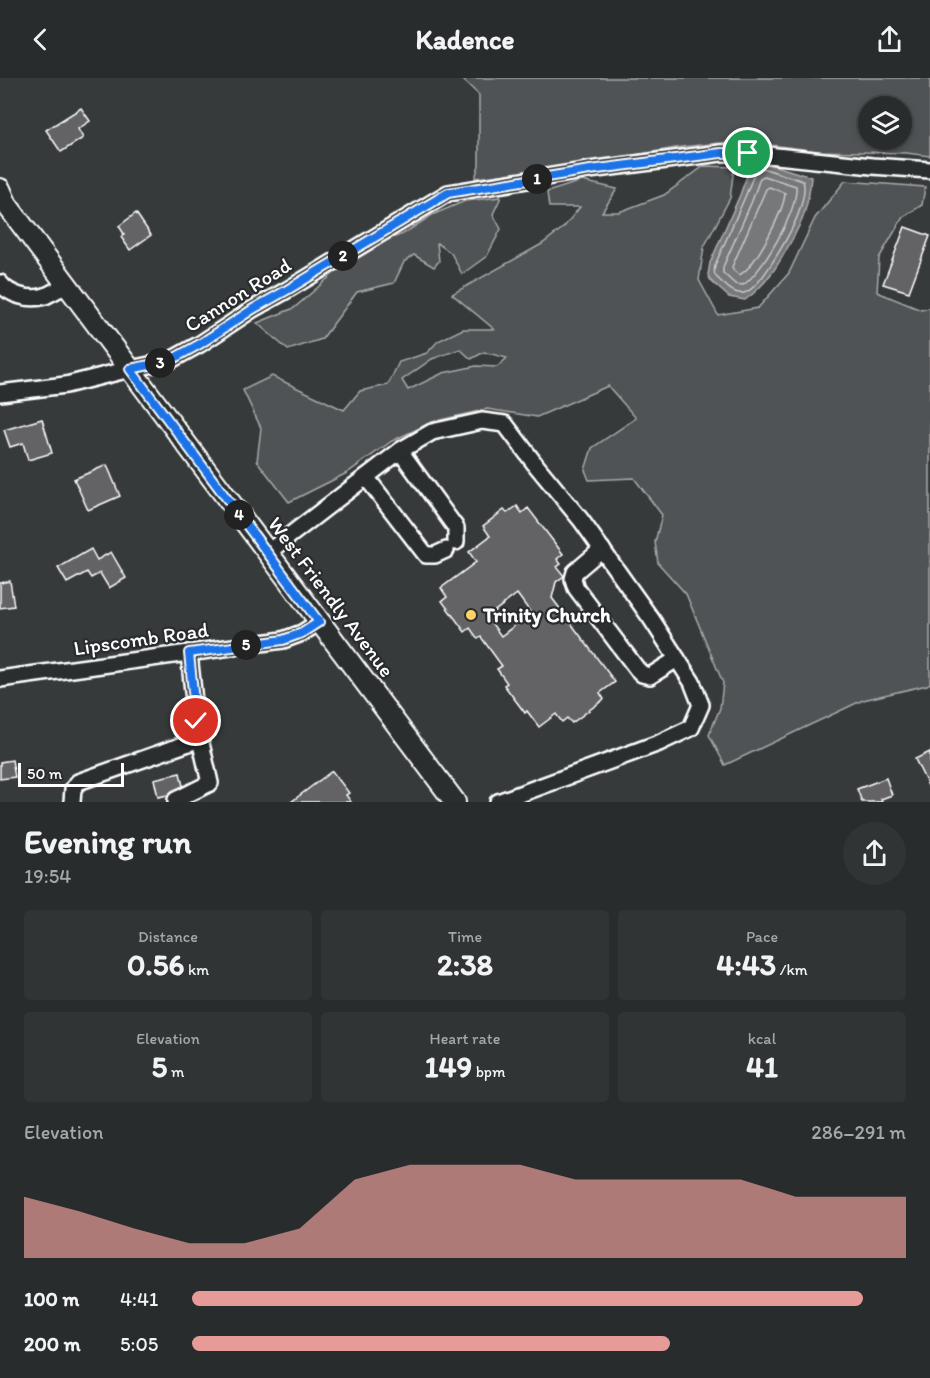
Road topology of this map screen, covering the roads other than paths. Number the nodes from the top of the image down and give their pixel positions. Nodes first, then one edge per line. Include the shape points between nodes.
1 (930, 170) edge
2 (2, 201) edge
3 (0, 283) edge
4 (67, 285) junction
5 (130, 369) junction
6 (0, 393) edge
7 (400, 451) junction
8 (366, 477) junction
9 (602, 549) junction
10 (267, 553) junction
11 (319, 622) junction
12 (189, 653) junction
13 (677, 659) junction
14 (0, 679) edge
15 (200, 739) junction
16 (72, 802) edge
17 (176, 802) edge
18 (455, 802) edge
19 (498, 802) edge

1 - 5 street, Cannon Road via 721,153 448,193 200,344 169,361
2 - 4 main road, West Friendly Avenue
3 - 4 street via 14,294 29,297 43,297
4 - 5 main road, West Friendly Avenue
5 - 6 street, Cannon Road via 66,384
5 - 10 main road, West Friendly Avenue
7 - 8 street
7 - 8 street via 456,528 451,546 435,555 426,555
7 - 9 street via 432,432 482,421 505,424
8 - 10 street
9 - 13 street
9 - 13 street via 575,572 576,588 642,674 650,676
10 - 11 main road, West Friendly Avenue
11 - 12 street, Lipscomb Road via 283,640
11 - 18 main road, West Friendly Avenue
12 - 14 street, Lipscomb Road
12 - 15 street
13 - 19 street via 701,705 691,728
15 - 16 street via 78,782
15 - 17 street via 210,783

